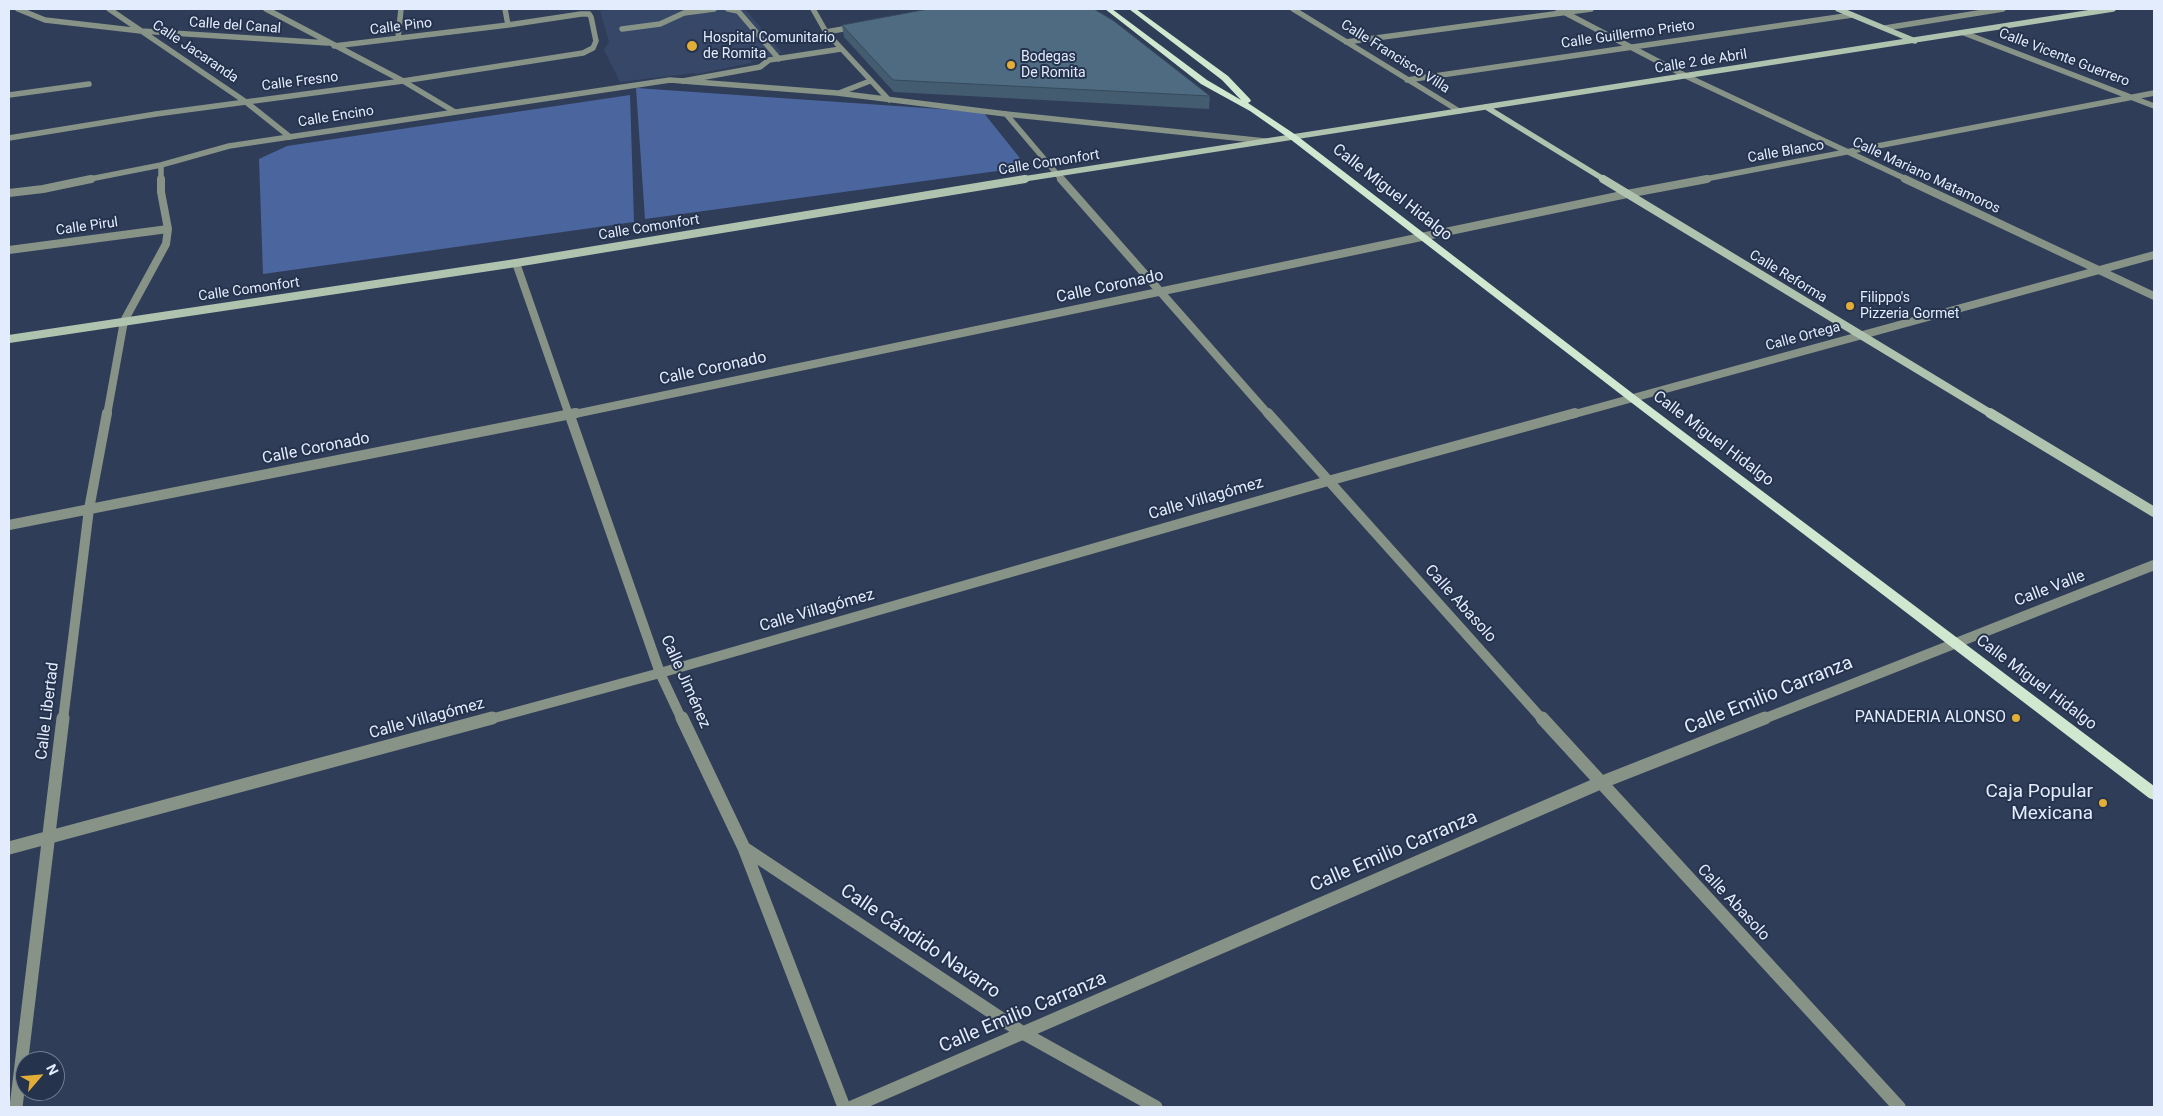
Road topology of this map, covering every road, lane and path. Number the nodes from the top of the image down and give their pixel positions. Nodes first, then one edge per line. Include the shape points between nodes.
1 (18, 9) edge
2 (109, 9) edge
3 (266, 9) edge
4 (401, 9) edge
5 (505, 9) edge
6 (714, 9) edge
7 (728, 9) edge
8 (813, 9) edge
9 (1108, 9) edge
10 (1132, 9) edge
11 (1293, 9) edge
12 (1558, 9) edge
13 (1592, 9) edge
14 (1838, 9) edge
15 (1954, 9) edge
16 (2003, 9) edge
17 (2113, 9) edge
18 (1564, 12) junction
19 (1852, 14) junction
20 (1968, 14) junction
21 (508, 25) junction
22 (864, 25) edge
23 (1885, 28) junction
24 (622, 29) dead end
25 (141, 31) junction
26 (826, 32) junction
27 (1964, 33) junction
28 (398, 38) junction
29 (1916, 41) junction
30 (1346, 42) junction
31 (331, 45) junction
32 (1630, 47) junction
33 (593, 48) joint
34 (841, 49) junction
35 (779, 59) junction
36 (1688, 77) junction
37 (1407, 80) junction
38 (683, 81) junction
39 (870, 81) junction
40 (403, 82) junction
41 (89, 84) dead end
42 (837, 93) junction
43 (2154, 93) edge
44 (9, 95) edge
45 (2132, 97) junction
46 (889, 100) junction
47 (246, 102) junction
48 (2154, 106) edge
49 (1486, 107) junction
50 (1254, 109) junction
51 (455, 112) junction
52 (1459, 112) junction
53 (1006, 114) junction
54 (290, 137) junction
55 (1293, 137) junction
56 (9, 138) edge
57 (1265, 142) junction
58 (1848, 153) junction
59 (161, 165) junction
60 (1056, 174) junction
61 (9, 193) edge
62 (1627, 194) junction
63 (168, 229) junction
64 (1422, 237) junction
65 (9, 250) edge
66 (2154, 255) edge
67 (516, 263) junction
68 (2098, 270) junction
69 (1162, 292) junction
70 (2154, 296) edge
71 (124, 321) junction
72 (1862, 336) junction
73 (9, 339) edge
74 (1632, 398) junction
75 (568, 415) junction
76 (1328, 482) junction
77 (90, 509) junction
78 (2154, 512) edge
79 (9, 525) edge
80 (2154, 565) edge
81 (1956, 642) junction
82 (660, 673) junction
83 (1600, 783) junction
84 (2154, 794) edge
85 (48, 838) junction
86 (9, 848) edge
87 (744, 848) junction
88 (1023, 1033) junction
89 (16, 1107) edge
90 (844, 1107) edge
91 (852, 1107) edge
92 (1156, 1107) edge
93 (1899, 1107) edge

1 - 25 street, Calle del Canal via 45,20
2 - 25 street, Calle Jacaranda
3 - 31 street
4 - 28 street
5 - 21 street
6 - 24 street via 684,13 660,24
7 - 35 street via 738,11
8 - 26 street
9 - 50 main road via 1204,82
10 - 50 main road via 1225,78
11 - 30 street, Calle Francisco Villa
12 - 18 street, Calle Mariano Matamoros
13 - 18 street
14 - 19 street
15 - 20 street
16 - 20 street
17 - 27 street, Calle 2 de Abril
18 - 30 street
18 - 32 street, Calle Mariano Matamoros
19 - 23 street
19 - 32 street, Calle Guillermo Prieto
20 - 23 street
21 - 28 street, Calle Pino
21 - 33 street, Calle Pino via 589,14 596,41
22 - 26 street
23 - 29 street
25 - 31 street, Calle del Canal
25 - 47 street, Calle Jacaranda
26 - 34 street
27 - 29 street, Calle 2 de Abril
27 - 45 street, Calle Vicente Guerrero
28 - 31 street, Calle Pino
29 - 36 street, Calle 2 de Abril
30 - 37 street, Calle Francisco Villa
31 - 40 street
32 - 36 street, Calle Mariano Matamoros
32 - 37 street, Calle Guillermo Prieto
33 - 40 street, Calle Fresno via 583,53
34 - 35 street
34 - 39 street
35 - 38 street via 770,60 760,67
36 - 49 street, Calle 2 de Abril
36 - 58 street, Calle Mariano Matamoros
37 - 52 street, Calle Francisco Villa
38 - 42 street
38 - 51 street, Calle Encino via 670,80
39 - 42 street
39 - 46 street
40 - 47 street, Calle Fresno
40 - 51 street
41 - 44 street
42 - 46 street
43 - 45 street, Calle Blanco
45 - 48 street, Calle Vicente Guerrero
45 - 58 street, Calle Blanco
46 - 53 street
47 - 54 street, Calle Jacaranda
47 - 56 street, Calle Fresno
49 - 52 street, Calle 2 de Abril
49 - 62 street, Calle Reforma
50 - 55 main road, Calle Miguel Hidalgo
51 - 54 street, Calle Encino
52 - 55 street, Calle 2 de Abril
53 - 57 street
53 - 60 street, Calle Abasolo
54 - 59 street, Calle Encino via 207,151
55 - 57 street, Calle Comonfort
55 - 64 main road, Calle Miguel Hidalgo
57 - 60 street, Calle Comonfort
58 - 62 street, Calle Blanco
58 - 68 street, Calle Mariano Matamoros
59 - 61 street, Calle Encino
59 - 63 street via 161,192
60 - 67 street, Calle Comonfort
60 - 69 street, Calle Abasolo
62 - 64 street, Calle Blanco
62 - 72 street, Calle Reforma
63 - 65 street, Calle Pirul
63 - 71 street, Calle Libertad via 159,259
64 - 69 street, Calle Coronado
64 - 74 main road, Calle Miguel Hidalgo
66 - 68 street, Calle Ortega
67 - 71 street, Calle Comonfort
67 - 75 street, Calle Jiménez
68 - 70 street, Calle Mariano Matamoros
68 - 72 street, Calle Ortega
69 - 75 street, Calle Coronado
69 - 76 street, Calle Abasolo
71 - 73 street, Calle Comonfort
71 - 77 street, Calle Libertad
72 - 74 street, Calle Ortega
72 - 78 street, Calle Reforma
74 - 76 street, Calle Villagómez
74 - 81 main road, Calle Miguel Hidalgo
75 - 77 street, Calle Coronado
75 - 82 street, Calle Jiménez
76 - 82 street, Calle Villagómez
76 - 83 street, Calle Abasolo
77 - 79 street, Calle Coronado
77 - 85 street, Calle Libertad
80 - 81 street, Calle Valle
81 - 83 street, Calle Emilio Carranza
81 - 84 main road, Calle Miguel Hidalgo
82 - 85 street, Calle Villagómez
82 - 87 street, Calle Jiménez
83 - 88 street, Calle Emilio Carranza
83 - 93 street, Calle Abasolo
85 - 86 street, Calle Villagómez
85 - 89 street, Calle Libertad
87 - 88 street, Calle Cándido Navarro
87 - 90 street, Calle Jiménez
88 - 91 street, Calle Emilio Carranza
88 - 92 street, Calle Cándido Navarro

